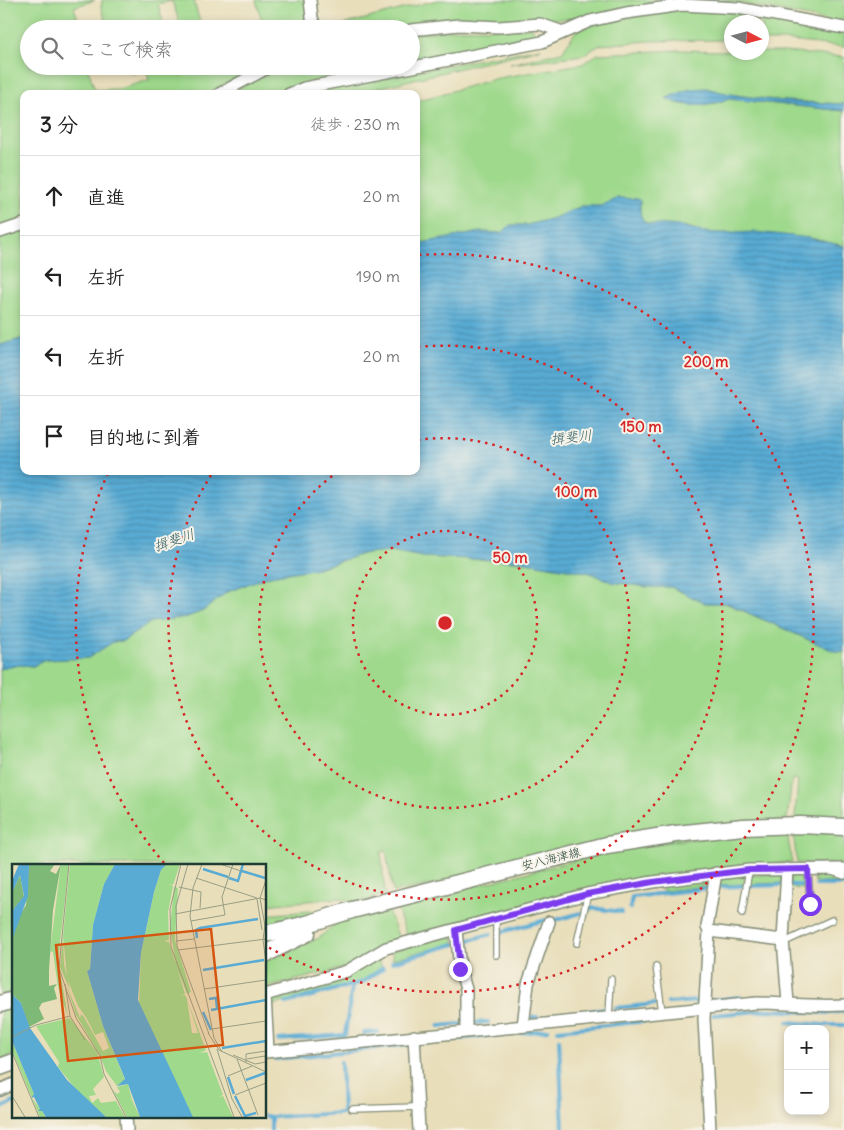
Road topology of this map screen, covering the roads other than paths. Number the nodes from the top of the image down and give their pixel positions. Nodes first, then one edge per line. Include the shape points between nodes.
1 (310, 0) edge
2 (314, 20) edge
3 (844, 28) edge
4 (420, 29) edge
5 (563, 32) junction
6 (420, 66) edge
7 (254, 75) edge
8 (374, 75) edge
9 (226, 90) edge
10 (304, 90) edge
11 (20, 225) edge
12 (0, 232) edge
13 (844, 826) edge
14 (787, 869) junction
15 (808, 869) junction
16 (828, 869) junction
17 (844, 869) edge
18 (749, 870) junction
19 (716, 873) junction
20 (844, 876) edge
21 (587, 894) junction
22 (810, 904) dead end
23 (742, 913) dead end
24 (496, 919) junction
25 (832, 920) dead end
26 (549, 922) dead end
27 (307, 924) junction
28 (456, 930) junction
29 (709, 931) junction
30 (266, 934) edge
31 (783, 940) junction
32 (577, 943) dead end
33 (266, 954) edge
34 (496, 955) dead end
35 (656, 966) dead end
36 (611, 979) dead end
37 (266, 995) edge
38 (788, 1003) junction
39 (844, 1005) edge
40 (704, 1008) junction
41 (662, 1012) junction
42 (610, 1017) junction
43 (523, 1026) junction
44 (466, 1031) junction
45 (414, 1036) junction
46 (266, 1052) edge
47 (12, 1063) edge
48 (0, 1067) edge
49 (12, 1085) edge
50 (0, 1090) edge
51 (418, 1107) junction
52 (352, 1110) dead end
53 (419, 1130) edge
54 (710, 1130) edge

1 - 2 street
3 - 5 street via 738,8 682,5 626,12
4 - 5 street via 540,24
5 - 6 street via 542,42
7 - 9 street
8 - 10 street
11 - 12 street
13 - 27 main road, 安八海津線 via 743,827 607,845
14 - 15 street
14 - 18 street
14 - 31 street
15 - 16 street
15 - 22 lane
16 - 17 street
16 - 20 lane
18 - 19 street
18 - 23 lane
19 - 21 street
19 - 29 street
21 - 24 street
21 - 32 lane
24 - 28 street
24 - 34 lane
25 - 31 lane
26 - 43 street via 528,984
27 - 30 main road, 安八海津線
27 - 33 main road via 307,934
28 - 37 street via 386,948 347,972
28 - 44 street via 460,969 466,989
29 - 31 street
29 - 40 street
31 - 38 street
35 - 41 lane
36 - 42 lane
38 - 39 street
38 - 40 street
40 - 41 street
40 - 54 street
41 - 42 street
42 - 43 street
43 - 44 street
44 - 45 street
45 - 46 street
45 - 51 street
47 - 48 main road
49 - 50 street
51 - 52 lane
51 - 53 street

